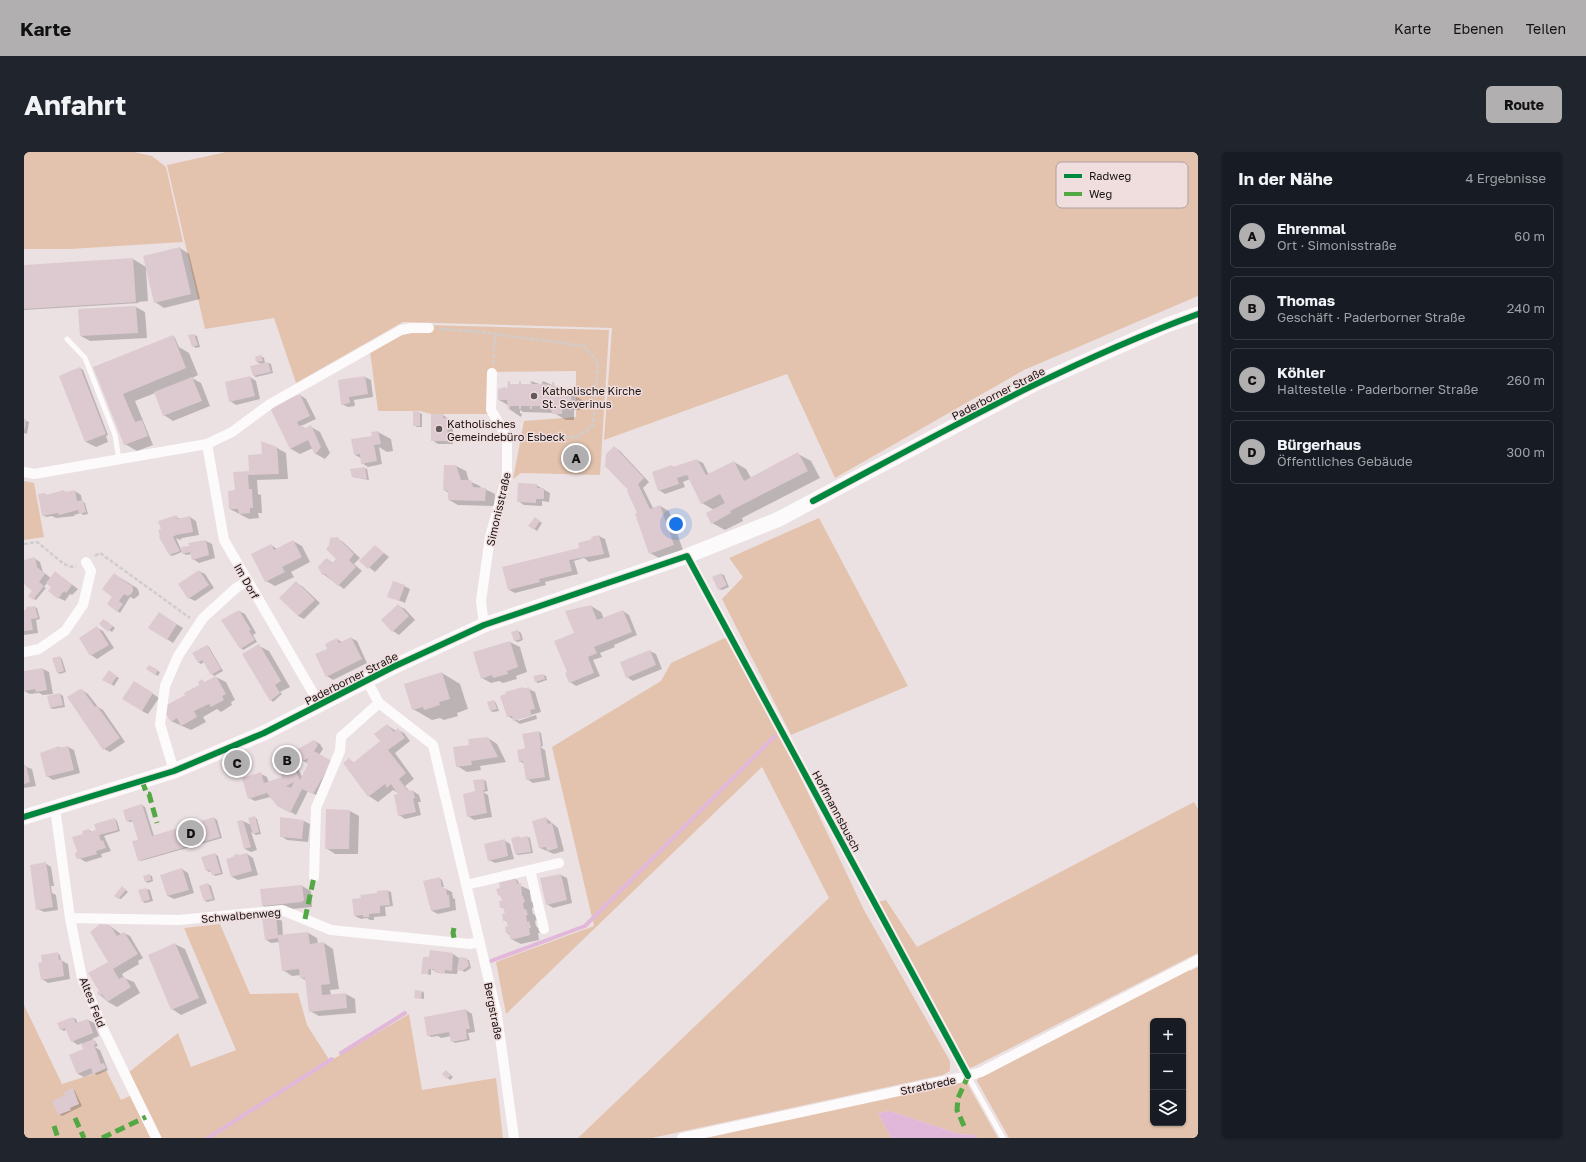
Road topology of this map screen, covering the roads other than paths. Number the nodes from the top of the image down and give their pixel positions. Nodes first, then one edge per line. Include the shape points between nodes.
1 (1198, 314) edge
2 (429, 328) road end
3 (67, 339) dead end
4 (492, 373) road end
5 (207, 444) junction
6 (119, 459) junction
7 (24, 472) edge
8 (688, 556) junction
9 (86, 562) road end
10 (248, 581) junction
11 (484, 625) junction
12 (24, 652) edge
13 (367, 681) junction
14 (379, 703) junction
15 (320, 705) junction
16 (174, 771) junction
17 (55, 808) junction
18 (24, 816) edge
19 (559, 863) dead end
20 (530, 870) junction
21 (314, 877) dead end
22 (466, 885) junction
23 (70, 918) junction
24 (544, 929) dead end
25 (479, 942) junction
26 (1198, 960) edge
27 (968, 1076) junction
28 (156, 1138) edge
29 (514, 1138) edge
30 (682, 1138) edge
31 (1003, 1138) edge

1 - 8 main road, Paderborner Straße via 1032,385 777,520
2 - 5 street via 401,330 270,404 232,432
3 - 6 lane via 85,358 115,435
4 - 11 street, Simonisstraße via 491,410 507,437 507,476 490,537 481,601
5 - 6 street
5 - 10 street, Im Dorf via 224,540
6 - 7 street via 34,474
8 - 11 main road, Paderborner Straße
8 - 27 street, Hoffmannsbusch
9 - 12 street via 91,572 83,605 65,631 39,649
10 - 15 street, Im Dorf
10 - 16 street via 236,588 203,618 178,656 165,686 160,724
11 - 13 main road, Paderborner Straße
13 - 14 street, Bergstraße
13 - 15 main road, Paderborner Straße
14 - 21 street via 341,737 340,751 316,808
14 - 22 street, Bergstraße via 433,745
15 - 16 main road, Paderborner Straße via 264,733
16 - 17 main road, Paderborner Straße
17 - 18 main road, Paderborner Straße
17 - 23 street, Altes Feld
19 - 20 street
20 - 22 street
20 - 24 street
22 - 25 street, Bergstraße
23 - 25 street, Schwalbenweg via 179,920 282,910 331,930 470,944
23 - 28 street, Altes Feld via 82,978 105,1033
25 - 29 street, Bergstraße via 497,1015
26 - 27 street, Stratbrede via 981,1072
27 - 30 street, Stratbrede
27 - 31 lane, Hoffmannsbusch

